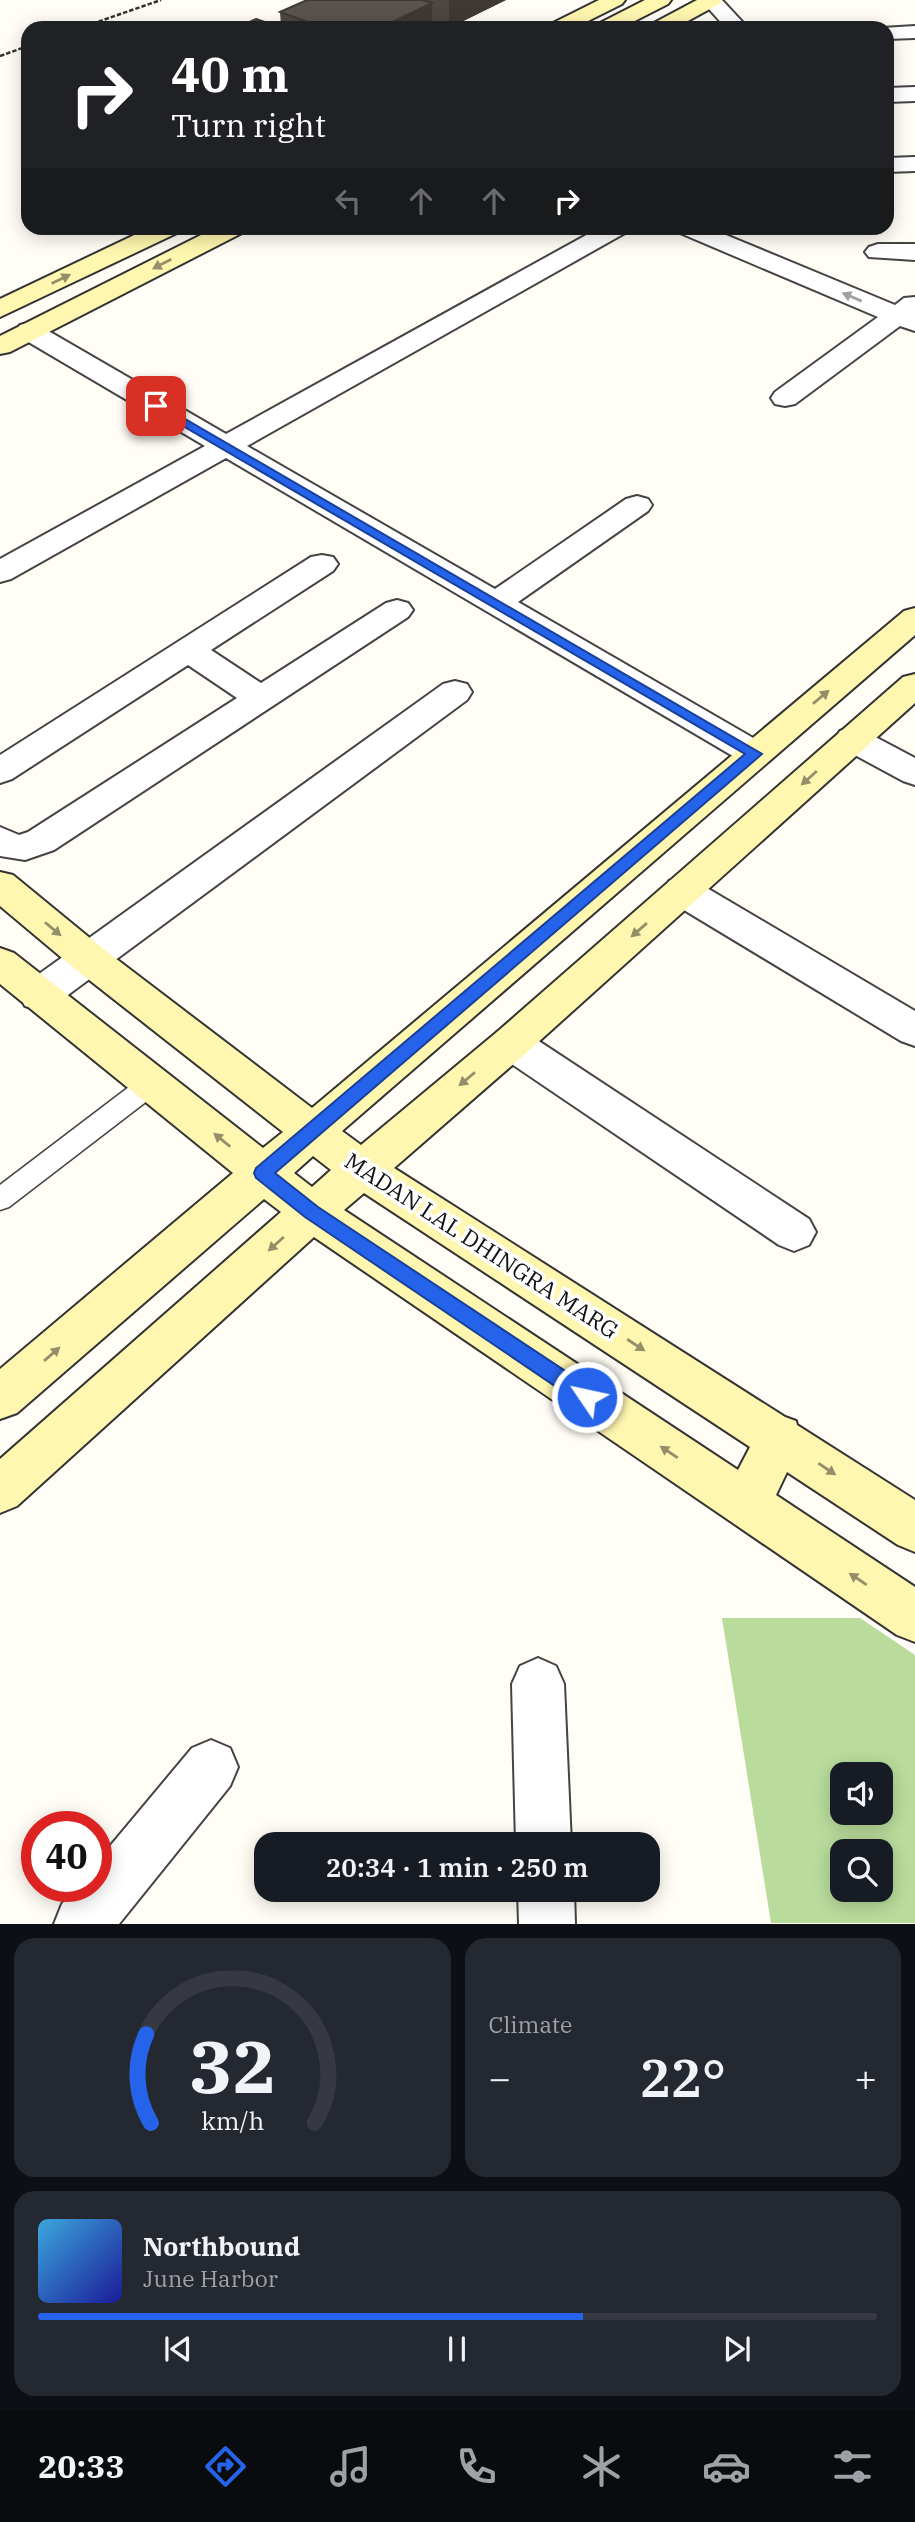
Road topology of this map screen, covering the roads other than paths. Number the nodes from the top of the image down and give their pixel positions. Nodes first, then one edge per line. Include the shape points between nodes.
1 (615, 0) edge
2 (661, 0) edge
3 (712, 0) edge
4 (572, 21) edge
5 (619, 21) edge
6 (672, 21) edge
7 (732, 21) edge
8 (894, 33) edge
9 (915, 33) edge
10 (915, 94) edge
11 (894, 95) edge
12 (915, 164) edge
13 (894, 165) edge
14 (153, 235) edge
15 (219, 235) edge
16 (603, 235) edge
17 (708, 235) edge
18 (747, 235) edge
19 (915, 252) edge
20 (878, 253) dead end
21 (0, 309) edge
22 (911, 311) edge
23 (29, 331) junction
24 (0, 346) edge
25 (785, 398) dead end
26 (224, 446) junction
27 (637, 505) dead end
28 (322, 564) dead end
29 (0, 572) edge
30 (495, 603) junction
31 (397, 610) dead end
32 (915, 618) edge
33 (188, 650) junction
34 (915, 685) edge
35 (455, 692) dead end
36 (261, 698) junction
37 (852, 739) junction
38 (755, 754) junction
39 (0, 771) edge
40 (915, 773) edge
41 (0, 840) edge
42 (0, 885) edge
43 (682, 891) junction
44 (88, 958) junction
45 (0, 963) edge
46 (39, 995) junction
47 (915, 1030) edge
48 (510, 1043) junction
49 (151, 1084) junction
50 (310, 1131) junction
51 (361, 1169) junction
52 (262, 1173) junction
53 (0, 1199) edge
54 (312, 1212) junction
55 (794, 1232) dead end
56 (0, 1398) edge
57 (779, 1437) junction
58 (0, 1490) edge
59 (747, 1504) junction
60 (915, 1528) edge
61 (915, 1617) edge
62 (538, 1684) dead end
63 (211, 1767) dead end
64 (544, 1832) edge
65 (546, 1902) edge
66 (82, 1923) edge
67 (547, 1923) edge

1 - 4 street
2 - 5 street
3 - 6 street
3 - 7 street
8 - 9 street
10 - 11 street
12 - 13 street
21 -> 14 street
15 -> 23 street
16 - 26 street
22 -> 17 street
18 - 22 street
19 - 20 street
22 - 25 street
23 - 24 street
23 - 26 street
26 - 29 street
26 - 30 street
27 - 30 street
28 - 33 street
30 - 38 street
31 - 36 street
38 -> 32 street
33 - 36 street
33 - 39 street
34 - 37 street
35 - 44 street
36 - 41 street via 28,848
37 - 40 street
37 -> 43 street
38 - 50 street
42 -> 44 street, MADAN LAL DHINGRA MARG
43 - 47 street
43 -> 48 street
44 - 46 street
44 - 50 street, MADAN LAL DHINGRA MARG
45 - 46 street
46 - 49 street
48 -> 51 street
48 - 55 street
52 -> 49 street
49 - 53 lane
50 - 51 street, MADAN LAL DHINGRA MARG
50 - 52 street
51 - 54 street
51 -> 57 street, MADAN LAL DHINGRA MARG
52 - 54 street
56 -> 52 street
54 -> 58 street
59 -> 54 street
57 - 59 street
57 -> 60 street, MADAN LAL DHINGRA MARG
61 -> 59 street
62 - 64 street
63 - 66 street
65 - 67 street

